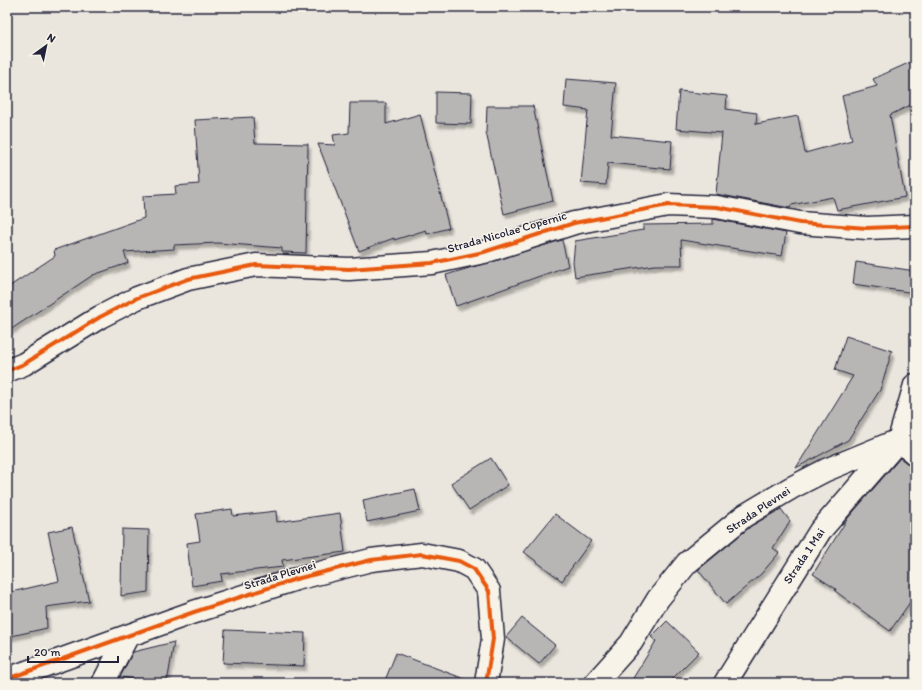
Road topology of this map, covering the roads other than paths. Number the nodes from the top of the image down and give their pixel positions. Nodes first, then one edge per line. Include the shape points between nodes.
1 (915, 226) edge
2 (7, 371) edge
3 (915, 385) edge
4 (907, 447) edge
5 (127, 636) junction
6 (7, 679) edge
7 (103, 683) edge
8 (486, 683) edge
9 (595, 683) edge
10 (725, 683) edge

1 - 2 street, Strada Nicolae Copernic via 867,228 815,224 717,207 668,205 574,223 484,252 432,263 350,269 256,265 188,279 137,298 24,364
3 - 4 street
4 - 9 street, Strada Plevnei via 826,470 744,516 687,563 658,599 631,643
4 - 10 street, Strada 1 Mai via 820,531
5 - 6 street, Strada Plevnei
5 - 7 street
5 - 8 street, Strada Plevnei via 296,579 371,560 422,554 459,561 474,569 489,591 493,639

